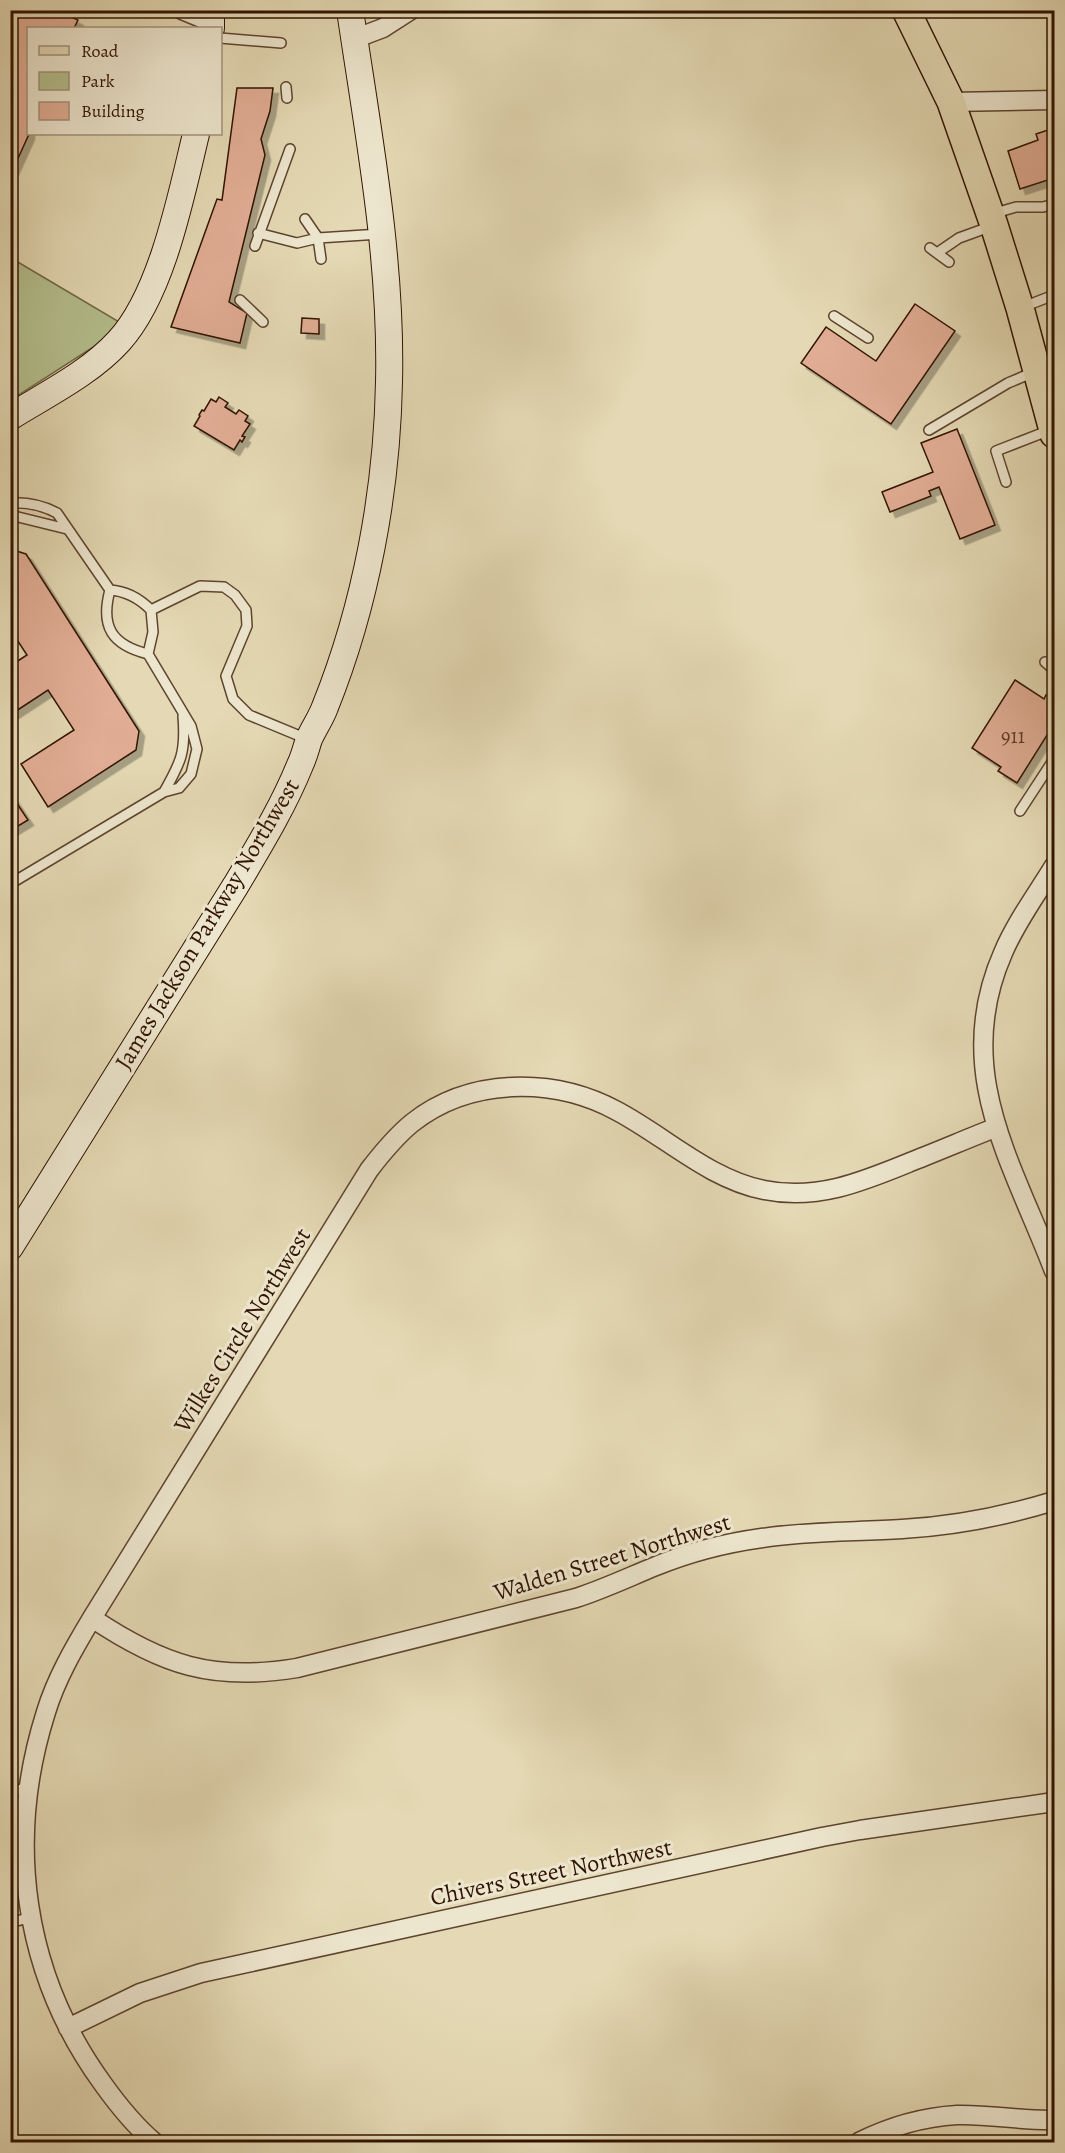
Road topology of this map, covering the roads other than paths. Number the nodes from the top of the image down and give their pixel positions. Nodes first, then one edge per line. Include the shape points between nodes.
1 (182, 10) edge
2 (350, 10) edge
3 (411, 10) edge
4 (906, 10) edge
5 (213, 25) edge
6 (222, 27) edge
7 (354, 39) junction
8 (281, 43) dead end
9 (286, 87) dead end
10 (287, 98) dead end
11 (1054, 100) edge
12 (951, 102) junction
13 (196, 135) edge
14 (290, 148) dead end
15 (1054, 204) edge
16 (304, 219) dead end
17 (992, 220) junction
18 (258, 233) junction
19 (381, 234) junction
20 (318, 238) junction
21 (255, 246) dead end
22 (321, 259) dead end
23 (949, 262) dead end
24 (1054, 295) edge
25 (240, 300) dead end
26 (1020, 308) junction
27 (834, 316) dead end
28 (263, 322) dead end
29 (868, 338) dead end
30 (1037, 370) junction
31 (10, 417) edge
32 (1053, 421) edge
33 (928, 430) dead end
34 (1006, 482) dead end
35 (10, 503) edge
36 (10, 515) edge
37 (67, 529) junction
38 (110, 590) junction
39 (152, 610) junction
40 (148, 654) junction
41 (1045, 662) dead end
42 (1054, 670) edge
43 (182, 714) junction
44 (309, 740) junction
45 (1053, 764) edge
46 (164, 792) junction
47 (1020, 811) dead end
48 (1054, 866) edge
49 (10, 884) edge
50 (997, 1127) junction
51 (10, 1246) edge
52 (1054, 1271) edge
53 (1054, 1501) edge
54 (92, 1618) junction
55 (29, 1787) junction
56 (10, 1792) edge
57 (1054, 1802) edge
58 (31, 1917) junction
59 (10, 1923) edge
60 (68, 2028) junction
61 (1054, 2120) edge
62 (154, 2142) edge
63 (859, 2142) edge

1 - 5 street
2 - 7 main road, James Jackson Parkway Northwest
3 - 7 street via 383,28
4 - 12 main road
6 - 8 lane
7 - 19 main road, James Jackson Parkway Northwest
9 - 10 lane
11 - 12 street
12 - 17 main road
13 - 31 main road via 159,266 135,319 98,360
14 - 18 lane
15 - 17 lane via 1016,207
16 - 20 lane
17 - 23 lane via 934,251
17 - 26 main road
18 - 20 lane via 297,243
18 - 21 lane
19 - 20 lane
19 - 44 main road, James Jackson Parkway Northwest via 389,381 378,516 347,644 325,708
20 - 22 lane
24 - 26 lane
25 - 28 lane
26 - 30 main road
27 - 29 lane
30 - 32 main road
30 - 33 lane
32 - 34 lane via 996,451
35 - 37 lane via 45,507 57,513
36 - 37 lane
37 - 38 lane
38 - 39 lane via 142,601
38 - 40 lane via 105,613 111,632 128,647
39 - 40 lane
39 - 44 lane via 200,586 224,587 235,595 246,610 247,626 226,676 233,699 249,715
40 - 43 lane
41 - 42 lane
43 - 46 lane via 185,742
43 - 46 lane via 191,726 197,749 191,774 179,788
44 - 51 main road, James Jackson Parkway Northwest via 270,827 247,866
45 - 47 lane
46 - 49 lane
48 - 50 street via 1003,952 985,1006 983,1067
50 - 52 street
50 - 54 street, Wilkes Circle Northwest via 859,1183 799,1194 764,1190 732,1180 618,1112 564,1091 533,1086 500,1088 440,1106 397,1136 369,1170
53 - 54 street, Walden Street Northwest via 993,1518 949,1524 793,1534 726,1544 657,1565 576,1598 266,1673 224,1673 172,1662
54 - 55 street, Wilkes Circle Northwest via 46,1710
55 - 56 lane
55 - 58 street, Wilkes Circle Northwest via 24,1852
57 - 60 street, Chivers Street Northwest via 831,1835 201,1973 140,1993
58 - 59 lane
58 - 60 street, Wilkes Circle Northwest via 41,1962
60 - 62 street, Wilkes Circle Northwest via 117,2104
61 - 63 street via 957,2115 891,2129

